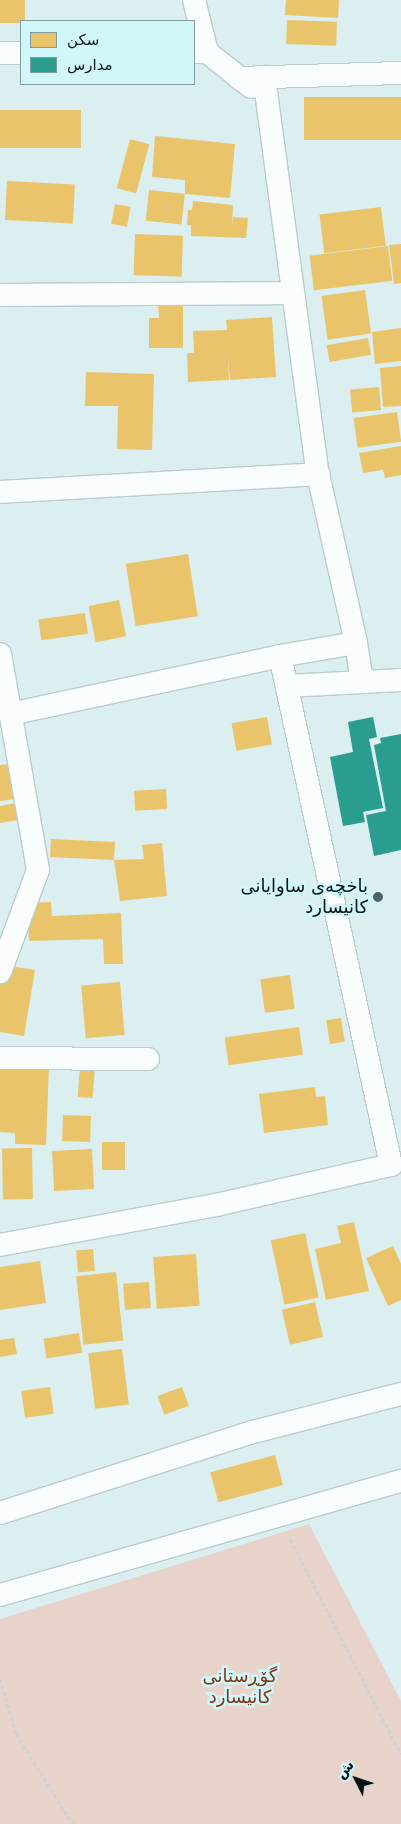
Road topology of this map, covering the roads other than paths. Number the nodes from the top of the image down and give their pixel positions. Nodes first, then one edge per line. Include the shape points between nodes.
1 (194, 0) edge
2 (200, 52) edge
3 (0, 53) edge
4 (20, 53) edge
5 (401, 73) edge
6 (264, 77) junction
7 (238, 78) junction
8 (267, 100) junction
9 (293, 293) junction
10 (0, 295) edge
11 (318, 474) junction
12 (0, 492) edge
13 (356, 643) junction
14 (0, 654) edge
15 (280, 656) junction
16 (401, 680) edge
17 (362, 682) junction
18 (287, 686) junction
19 (10, 714) junction
20 (7, 741) edge
21 (0, 972) edge
22 (0, 1058) edge
23 (148, 1059) dead end
24 (0, 1245) edge
25 (401, 1394) edge
26 (401, 1481) edge
27 (0, 1513) edge
28 (0, 1595) edge

1 - 2 street
2 - 7 street
3 - 4 street
5 - 6 street
6 - 7 street
6 - 8 street
7 - 8 street
8 - 9 street
9 - 10 street
9 - 11 street
11 - 12 street
11 - 13 street
13 - 15 street
13 - 17 street
14 - 19 street
15 - 18 street
15 - 19 street
16 - 17 street
17 - 18 street
18 - 24 street via 391,1165 216,1205
19 - 20 street
20 - 21 street via 38,870
22 - 23 street
25 - 27 street via 253,1432
26 - 28 street

